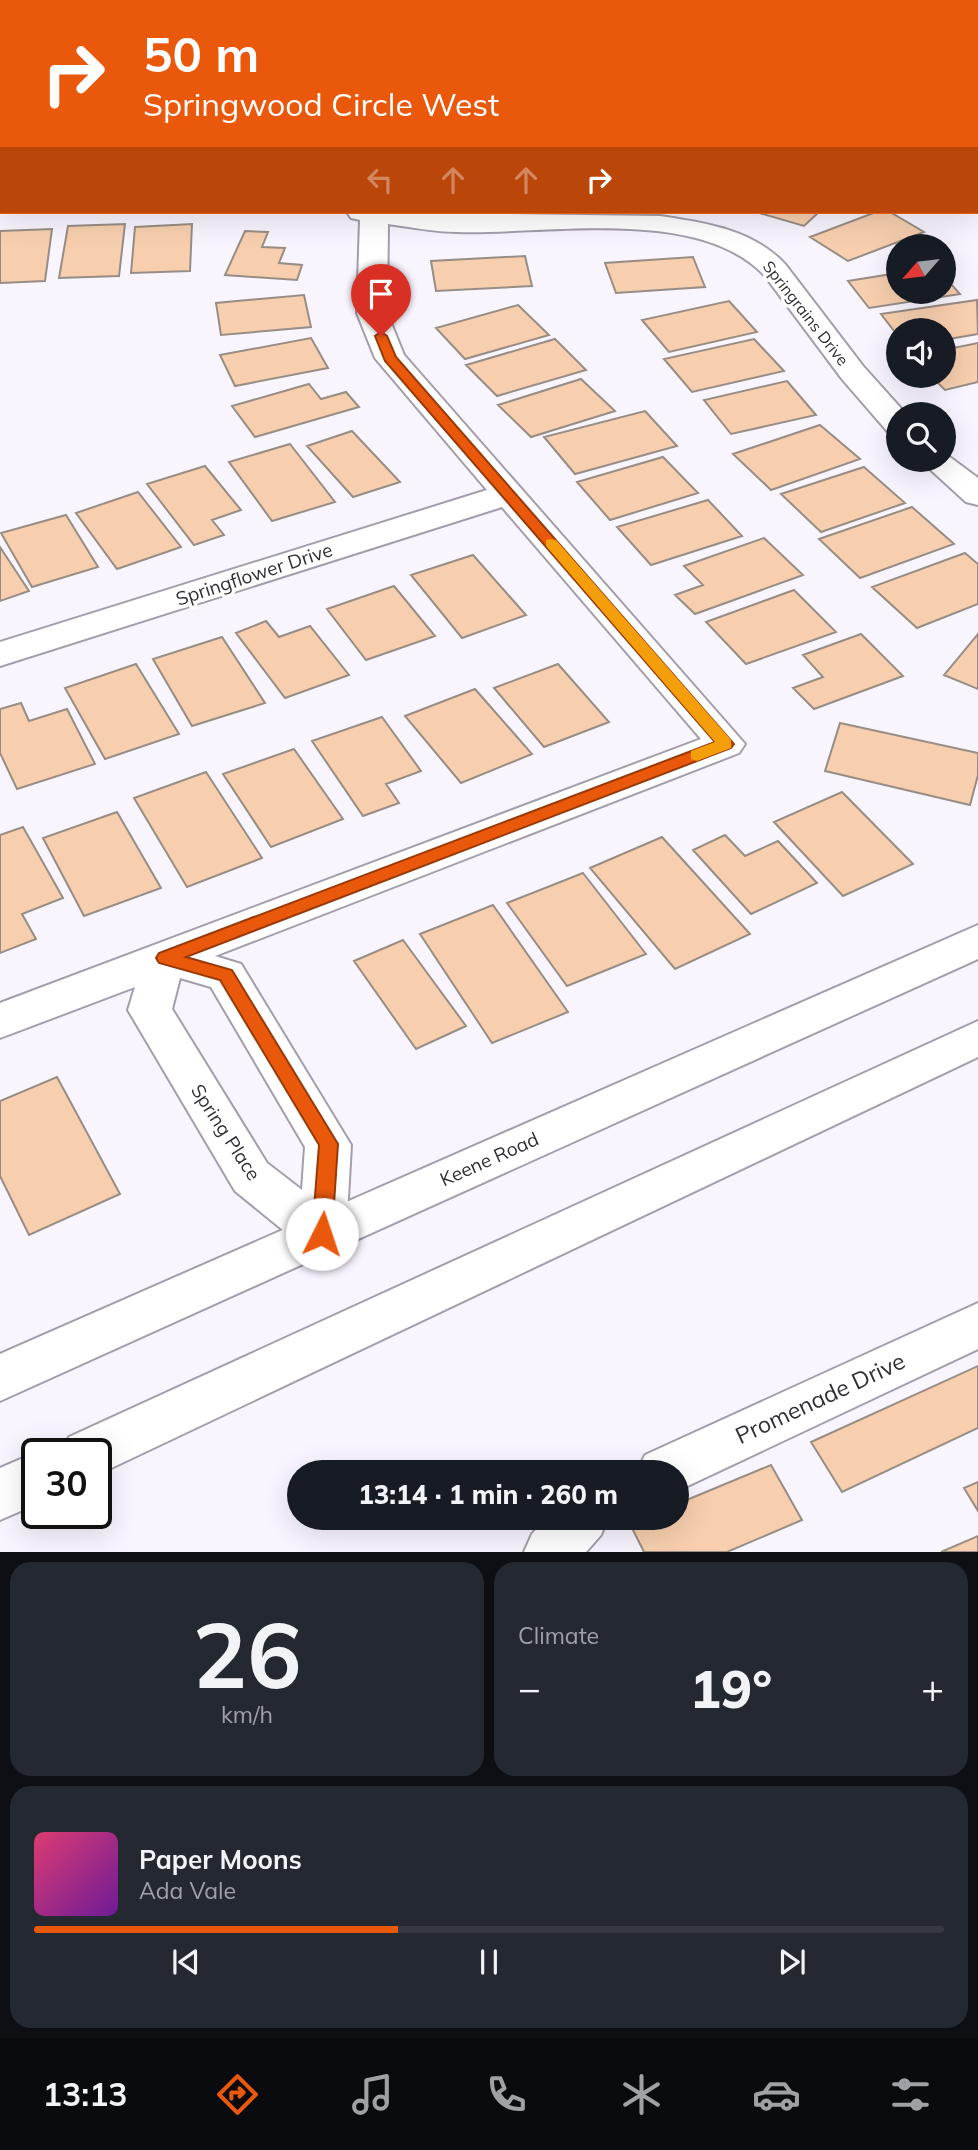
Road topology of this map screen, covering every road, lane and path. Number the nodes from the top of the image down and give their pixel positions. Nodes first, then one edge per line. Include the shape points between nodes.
1 (368, 214) edge
2 (376, 214) edge
3 (886, 412) edge
4 (950, 472) edge
5 (509, 494) junction
6 (978, 495) edge
7 (0, 654) edge
8 (978, 941) edge
9 (165, 958) junction
10 (0, 1021) edge
11 (978, 1038) edge
12 (322, 1234) junction
13 (978, 1325) edge
14 (76, 1344) junction
15 (0, 1378) edge
16 (0, 1396) edge
17 (112, 1442) edge
18 (689, 1460) edge
19 (21, 1485) edge
20 (0, 1495) edge
21 (570, 1530) edge
22 (551, 1552) edge

1 - 5 street via 372,313 390,358
2 - 3 street, Springrains Drive via 453,223 654,224 695,227 728,237 759,254 779,274
4 - 6 street
5 - 7 street, Springflower Drive
5 - 9 street via 726,744
8 - 12 street, Keene Road
9 - 10 street
9 - 12 street, Spring Place via 150,1010 251,1177
9 - 12 street via 226,975 328,1144
11 - 17 street
12 - 14 street, Keene Road
13 - 18 street, Promenade Drive
14 - 15 street, Keene Road
14 - 16 street
19 - 20 street
21 - 22 street

